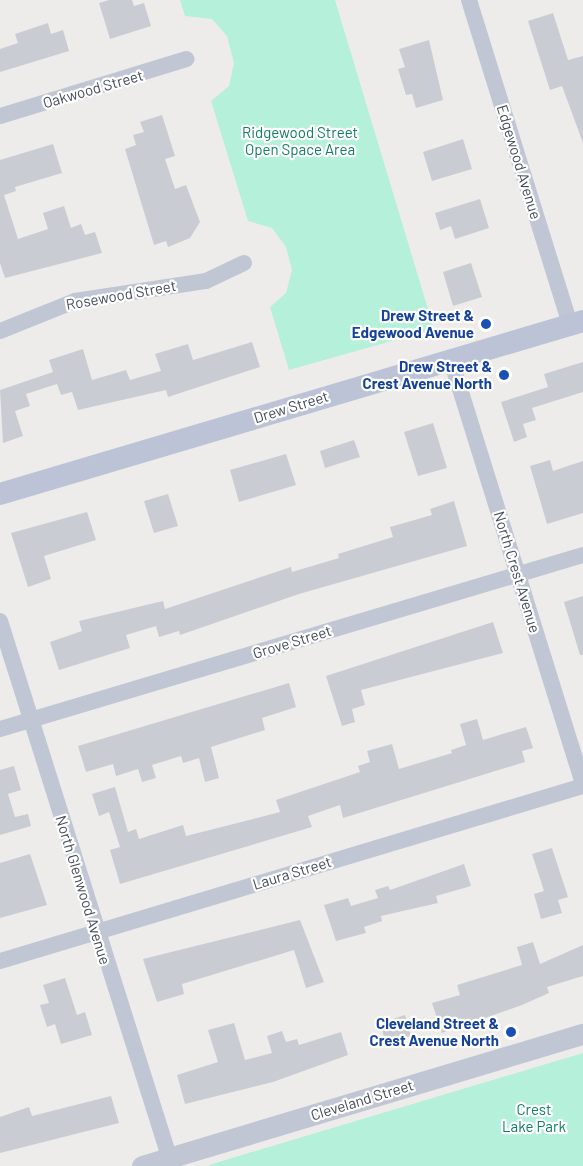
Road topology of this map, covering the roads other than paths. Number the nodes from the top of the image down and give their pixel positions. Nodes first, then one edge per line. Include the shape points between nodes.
1 (469, 0) edge
2 (186, 59) dead end
3 (0, 116) edge
4 (244, 263) dead end
5 (576, 323) edge
6 (0, 331) edge
7 (451, 360) junction
8 (0, 494) edge
9 (583, 555) edge
10 (518, 575) junction
11 (0, 621) edge
12 (31, 720) junction
13 (0, 729) edge
14 (583, 785) edge
15 (96, 932) junction
16 (0, 961) edge
17 (583, 1035) edge
18 (170, 1162) edge
19 (142, 1166) edge

1 - 5 street, Edgewood Avenue
2 - 3 street, Oakwood Street
4 - 6 street, Rosewood Street via 206,281 75,301
5 - 7 main road, Drew Street
7 - 8 main road, Drew Street
7 - 10 street, North Crest Avenue
9 - 10 street, Grove Street
10 - 12 street, Grove Street
10 - 14 street, North Crest Avenue
11 - 12 street, North Glenwood Avenue
12 - 13 street, Grove Street
12 - 15 street, North Glenwood Avenue
14 - 15 street, Laura Street
15 - 16 street, Laura Street
15 - 18 street, North Glenwood Avenue
17 - 18 street, Cleveland Street
18 - 19 street, Cleveland Street

